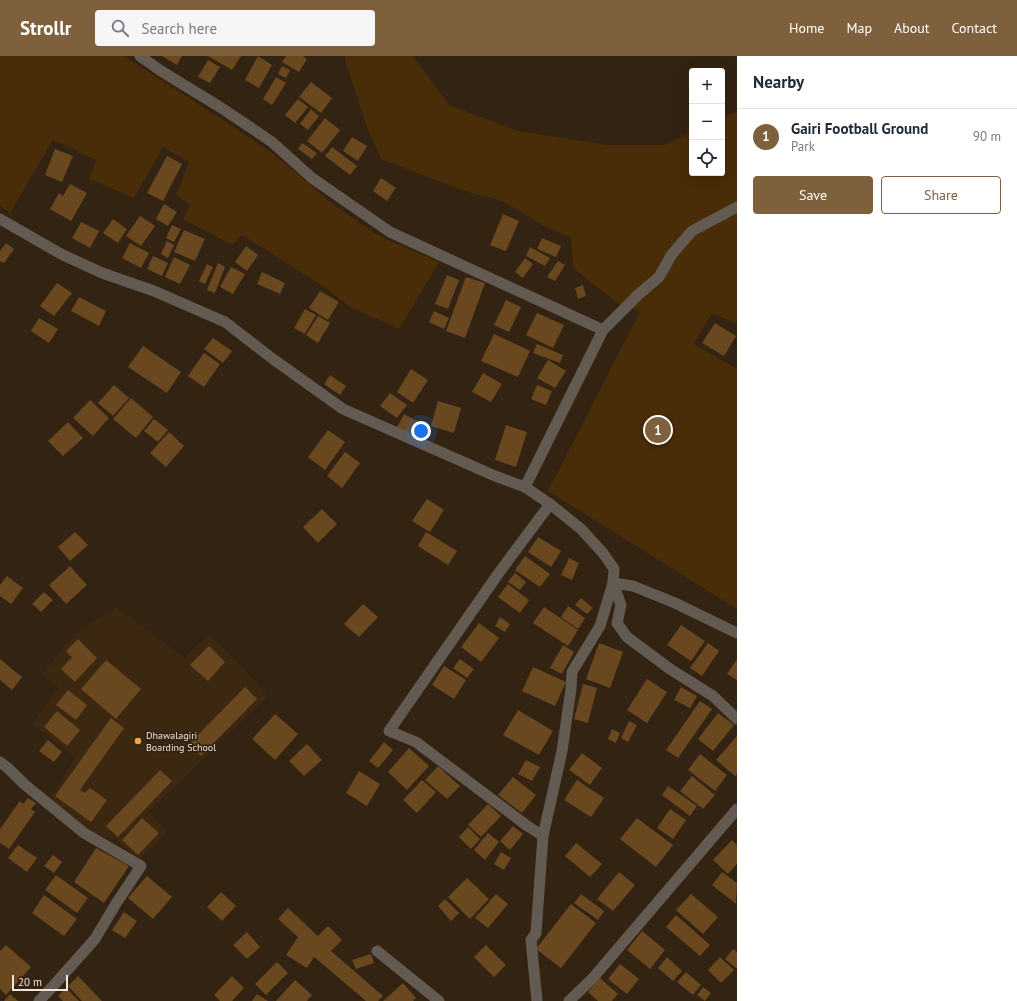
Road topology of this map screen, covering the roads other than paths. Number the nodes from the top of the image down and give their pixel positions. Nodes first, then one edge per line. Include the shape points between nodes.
1 (140, 56) edge
2 (737, 207) edge
3 (0, 219) edge
4 (603, 330) junction
5 (524, 487) junction
6 (550, 504) junction
7 (613, 583) junction
8 (737, 633) edge
9 (737, 719) edge
10 (0, 762) edge
11 (737, 809) edge
12 (543, 836) junction
13 (377, 951) dead end
14 (39, 1001) edge
15 (439, 1001) edge
16 (537, 1001) edge
17 (569, 1001) edge

1 - 4 street via 272,142 312,178 390,232
2 - 4 street via 692,231 672,254 659,277
3 - 5 street via 102,273 154,291 225,322 343,409
4 - 5 street
5 - 6 street
6 - 7 street via 581,529 603,553 614,569
6 - 12 street via 389,731 416,742
7 - 8 street via 633,586
7 - 9 street via 621,605 617,623 627,637 670,669 713,696
7 - 12 street via 600,626 572,672 562,751
10 - 14 street via 84,833 141,866 95,939
11 - 17 street via 592,979
12 - 16 street via 536,933 531,940
13 - 15 street

